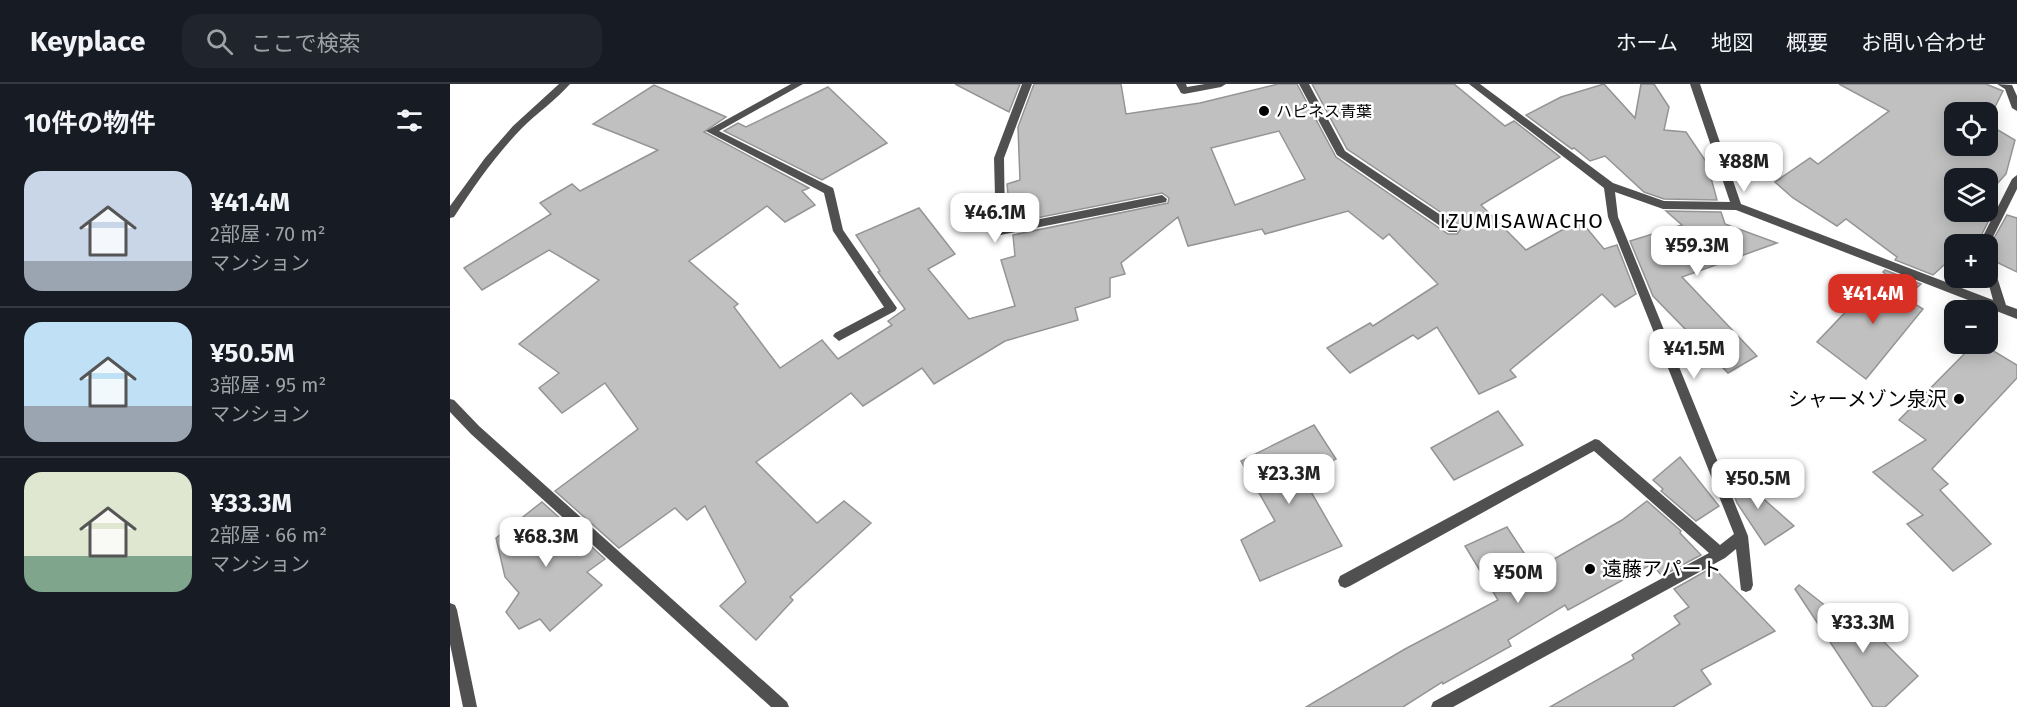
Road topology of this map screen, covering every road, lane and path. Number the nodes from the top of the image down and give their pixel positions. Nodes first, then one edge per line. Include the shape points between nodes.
1 (565, 84) edge
2 (798, 84) edge
3 (1027, 84) edge
4 (1181, 84) edge
5 (1221, 84) edge
6 (1304, 84) edge
7 (1474, 84) edge
8 (1695, 84) edge
9 (2002, 84) edge
10 (2017, 108) edge
11 (2017, 178) edge
12 (1609, 186) junction
13 (1162, 199) dead end
14 (1737, 206) junction
15 (450, 214) edge
16 (1453, 229) dead end
17 (1989, 234) edge
18 (1995, 288) edge
19 (2001, 307) junction
20 (2017, 314) edge
21 (839, 336) dead end
22 (450, 404) edge
23 (1741, 536) junction
24 (1720, 554) junction
25 (1345, 581) dead end
26 (1746, 585) dead end
27 (450, 610) edge
28 (470, 707) edge
29 (782, 707) edge
30 (1438, 707) edge

1 - 15 street via 503,141
2 - 21 street via 711,131 829,191 838,231 891,308
3 - 13 street via 999,158 1000,231
4 - 5 street via 1184,90
6 - 16 street via 1341,153
7 - 12 street
8 - 14 street
9 - 10 street via 2009,87
11 - 17 street
12 - 14 street via 1663,205
12 - 23 street via 1613,217
14 - 19 street
18 - 19 street
19 - 20 street
22 - 29 street
23 - 24 street
23 - 26 street
24 - 25 street via 1595,444
24 - 30 street
27 - 28 street

